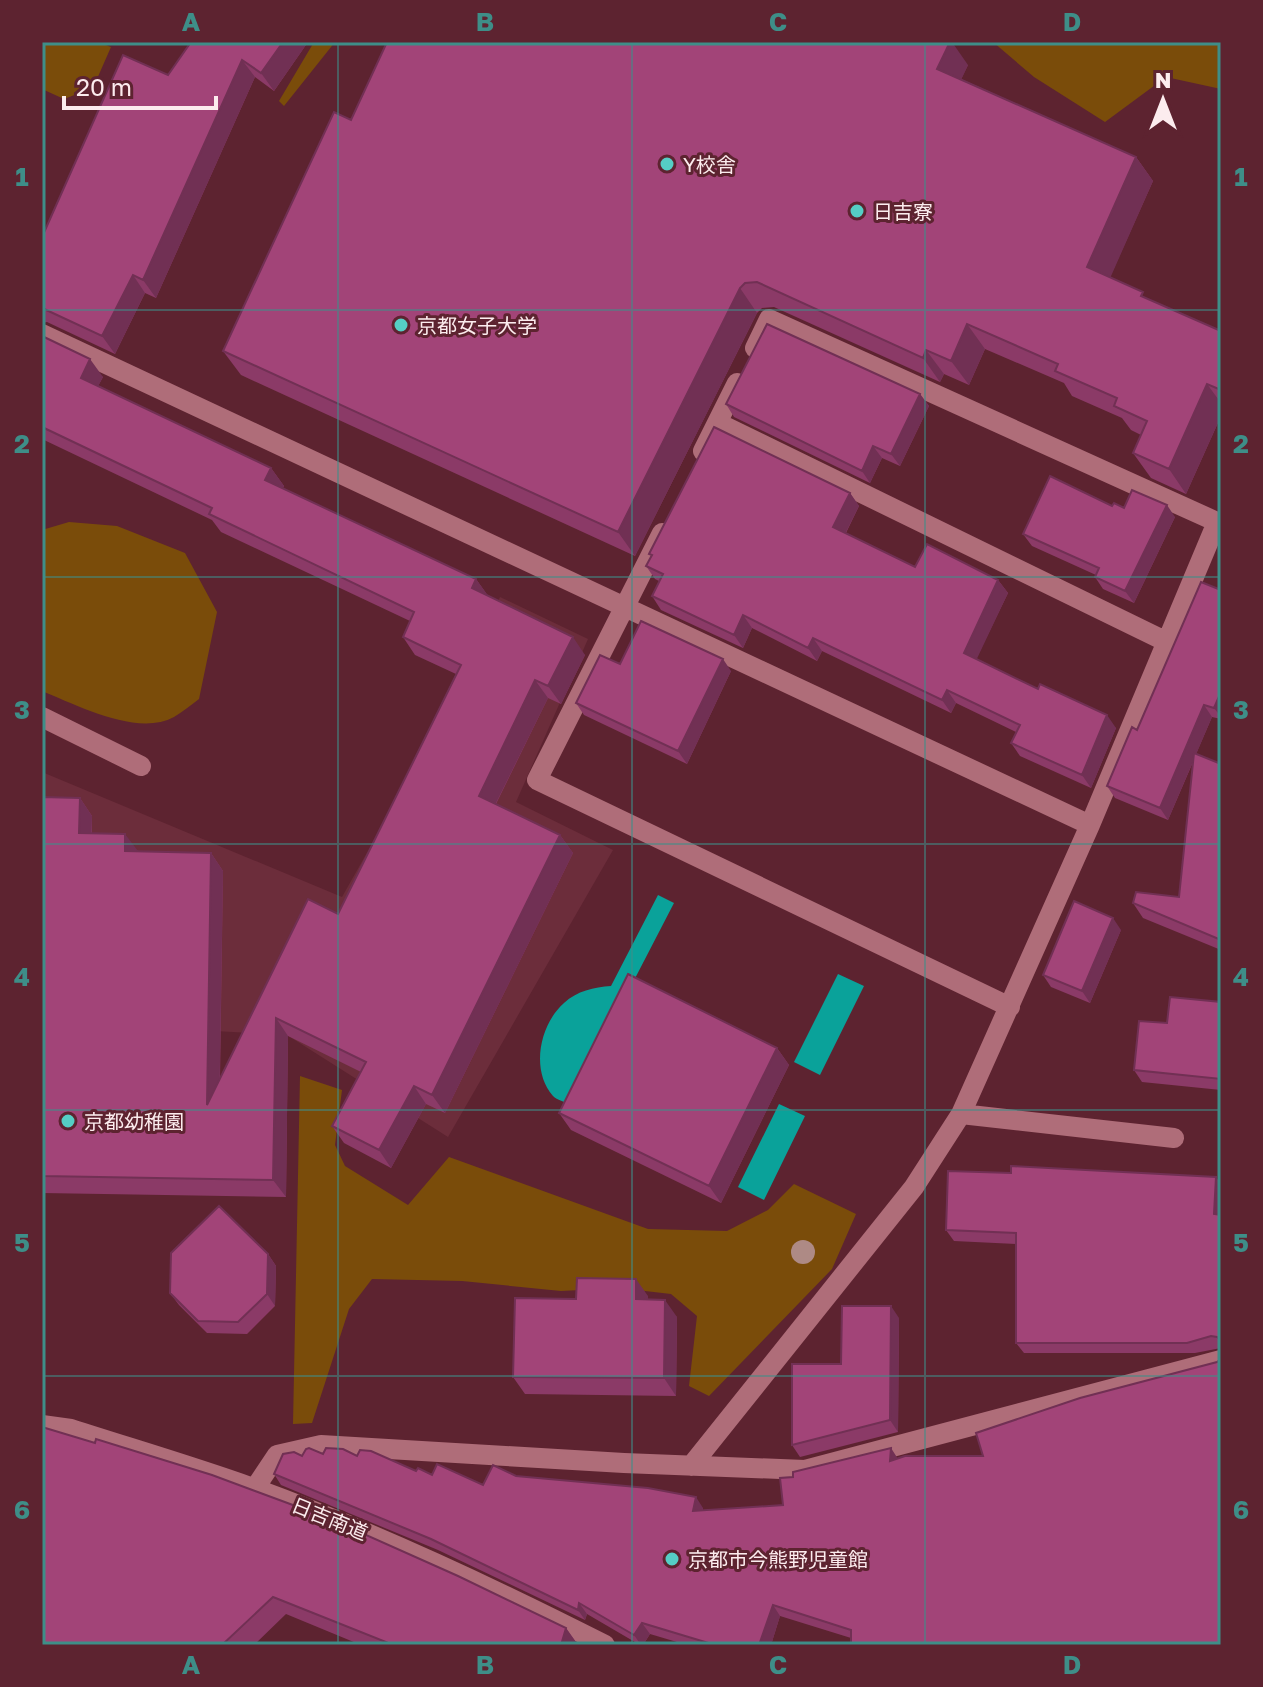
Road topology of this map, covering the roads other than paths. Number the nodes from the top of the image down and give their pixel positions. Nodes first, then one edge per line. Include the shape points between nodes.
1 (42, 334) edge
2 (718, 423) junction
3 (696, 465) edge
4 (668, 522) edge
5 (625, 607) junction
6 (1167, 642) junction
7 (42, 717) edge
8 (141, 766) dead end
9 (1090, 825) junction
10 (1010, 1007) junction
11 (961, 1114) junction
12 (1174, 1138) dead end
13 (1221, 1360) edge
14 (42, 1425) edge
15 (691, 1466) junction
16 (255, 1488) junction
17 (605, 1645) edge

1 - 5 street
2 - 3 street
2 - 6 street
2 - 6 street via 769,319 1217,522
4 - 5 street
5 - 9 street
5 - 10 street via 537,780
6 - 9 street
7 - 8 street
9 - 10 street
10 - 11 street
11 - 12 street
11 - 15 street via 914,1187
13 - 15 street via 805,1470
14 - 16 street, 日吉南道 via 71,1429
15 - 16 street via 321,1445 277,1455
16 - 17 street, 日吉南道 via 500,1591

